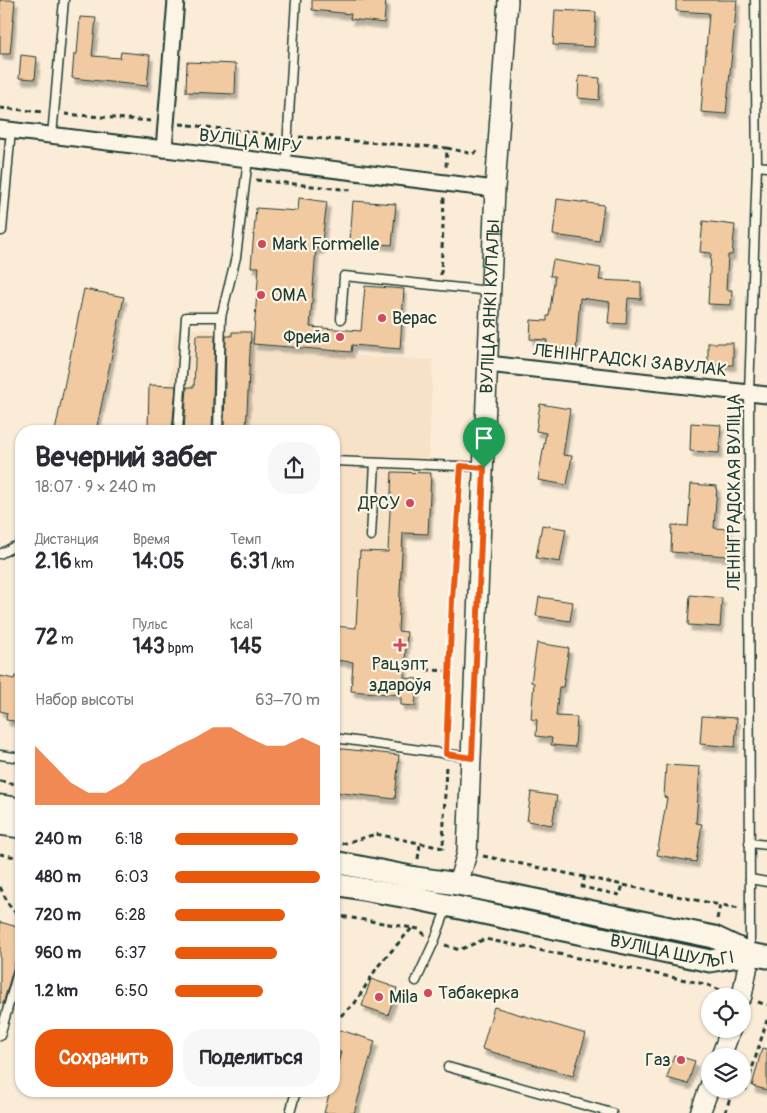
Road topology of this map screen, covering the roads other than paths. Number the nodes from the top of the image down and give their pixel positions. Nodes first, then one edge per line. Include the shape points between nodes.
1 (64, 0) edge
2 (176, 0) edge
3 (296, 0) edge
4 (508, 0) edge
5 (755, 0) edge
6 (6, 129) edge
7 (52, 136) junction
8 (164, 149) junction
9 (248, 159) junction
10 (286, 164) junction
11 (757, 166) junction
12 (767, 167) edge
13 (495, 189) junction
14 (0, 231) edge
15 (491, 291) junction
16 (221, 318) junction
17 (341, 319) dead end
18 (488, 364) junction
19 (749, 392) junction
20 (767, 395) edge
21 (178, 425) edge
22 (218, 425) edge
23 (340, 461) edge
24 (375, 463) junction
25 (484, 468) junction
26 (371, 536) dead end
27 (15, 547) edge
28 (0, 554) edge
29 (340, 739) edge
30 (0, 755) edge
31 (15, 757) edge
32 (472, 758) junction
33 (0, 806) edge
34 (15, 808) edge
35 (0, 824) edge
36 (15, 826) edge
37 (749, 843) junction
38 (767, 845) edge
39 (340, 863) edge
40 (750, 879) junction
41 (767, 882) edge
42 (458, 884) junction
43 (340, 885) edge
44 (448, 905) junction
45 (758, 956) edge
46 (416, 981) dead end
47 (15, 982) edge
48 (747, 988) edge
49 (0, 1036) edge
50 (448, 1068) dead end
51 (294, 1097) edge
52 (706, 1098) edge
53 (290, 1113) edge
54 (612, 1113) edge
55 (700, 1113) edge

1 - 7 lane
2 - 8 street
3 - 10 lane
4 - 13 street, ВУЛІЦА ЯНКІ КУПАЛЫ
5 - 11 lane, ЛЕНІНГРАДСКАЯ ВУЛІЦА
6 - 7 street, ВУЛІЦА МІРУ
6 - 14 lane
7 - 8 street, ВУЛІЦА МІРУ
8 - 9 street, ВУЛІЦА МІРУ
9 - 10 street, ВУЛІЦА МІРУ
9 - 16 lane via 236,257
10 - 13 street, ВУЛІЦА МІРУ
11 - 12 lane
11 - 19 lane, ЛЕНІНГРАДСКАЯ ВУЛІЦА
13 - 15 street, ВУЛІЦА ЯНКІ КУПАЛЫ
15 - 17 lane via 344,276
15 - 18 street, ВУЛІЦА ЯНКІ КУПАЛЫ
16 - 21 lane via 186,317
16 - 22 lane
18 - 19 street, ЛЕНІНГРАДСКІ ЗАВУЛАК
18 - 25 street, ВУЛІЦА ЯНКІ КУПАЛЫ
19 - 20 street, ЛЕНІНГРАДСКІ ЗАВУЛАК
19 - 37 lane, ЛЕНІНГРАДСКАЯ ВУЛІЦА
23 - 24 lane
24 - 25 lane
24 - 26 lane
25 - 32 street, ВУЛІЦА ЯНКІ КУПАЛЫ
27 - 28 lane
29 - 32 lane
30 - 31 lane
32 - 42 street, ВУЛІЦА ЯНКІ КУПАЛЫ via 467,853
33 - 34 main road
35 - 36 main road
37 - 38 lane
37 - 40 lane, ЛЕНІНГРАДСКАЯ ВУЛІЦА
39 - 42 main road, ВУЛІЦА ШУЛЬГІ
40 - 41 lane
40 - 45 lane, ЛЕНІНГРАДСКАЯ ВУЛІЦА
42 - 44 main road
42 - 45 main road, ВУЛІЦА ШУЛЬГІ via 714,937
43 - 44 main road, ВУЛІЦА ШУЛЬГІ
44 - 45 main road, ВУЛІЦА ШУЛЬГІ via 710,961
44 - 46 lane
45 - 48 street
47 - 49 lane
50 - 54 lane
51 - 53 lane
52 - 55 street

